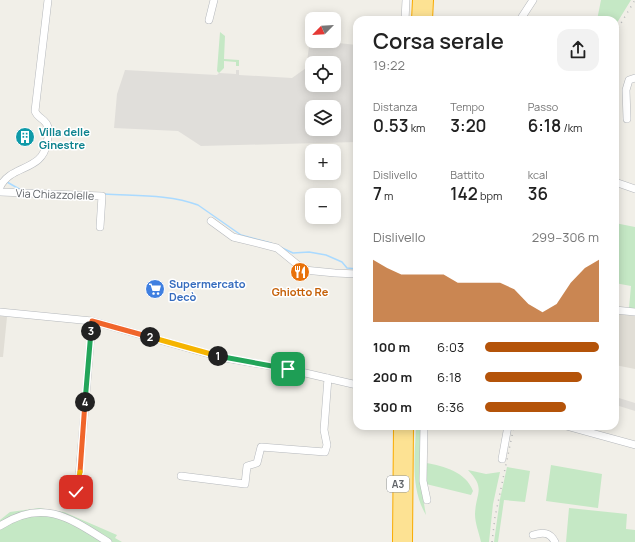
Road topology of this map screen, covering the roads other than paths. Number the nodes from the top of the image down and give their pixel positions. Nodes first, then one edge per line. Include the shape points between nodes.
1 (48, 0) edge
2 (214, 0) edge
3 (406, 0) edge
4 (418, 0) edge
5 (428, 0) edge
6 (533, 0) edge
7 (405, 16) edge
8 (417, 16) edge
9 (427, 16) edge
10 (523, 16) edge
11 (209, 20) dead end
12 (635, 78) edge
13 (627, 119) dead end
14 (2, 182) edge
15 (619, 183) edge
16 (635, 189) edge
17 (0, 192) edge
18 (211, 221) dead end
19 (100, 227) dead end
20 (353, 274) edge
21 (619, 310) edge
22 (0, 312) edge
23 (635, 312) edge
24 (92, 321) junction
25 (328, 378) junction
26 (353, 384) edge
27 (398, 430) edge
28 (408, 430) edge
29 (424, 430) edge
30 (507, 430) edge
31 (581, 430) edge
32 (635, 444) edge
33 (502, 459) dead end
34 (181, 476) dead end
35 (76, 492) dead end
36 (427, 500) dead end
37 (0, 526) edge
38 (533, 535) dead end
39 (108, 542) edge
40 (398, 542) edge
41 (407, 542) edge
42 (555, 542) edge

1 - 14 street via 35,111 46,121 49,129 46,151 33,164
2 - 11 street
3 - 7 street
4 - 8 highway
5 - 9 highway
6 - 10 street
12 - 13 street via 629,80 626,90
15 - 16 street
17 - 19 street, Via Chiazzolelle via 102,196
18 - 20 street via 233,237 277,248 304,270
21 - 23 street
22 - 24 street
24 - 25 street via 220,357
24 - 35 street via 80,478
25 - 26 street
25 - 34 street via 325,452 261,447 257,463 247,466 245,484
27 - 40 highway, A3
28 - 41 highway, A3
29 - 36 street via 423,481
30 - 33 street
31 - 32 street
37 - 39 street via 28,513 45,512 71,519
38 - 42 street via 547,533

